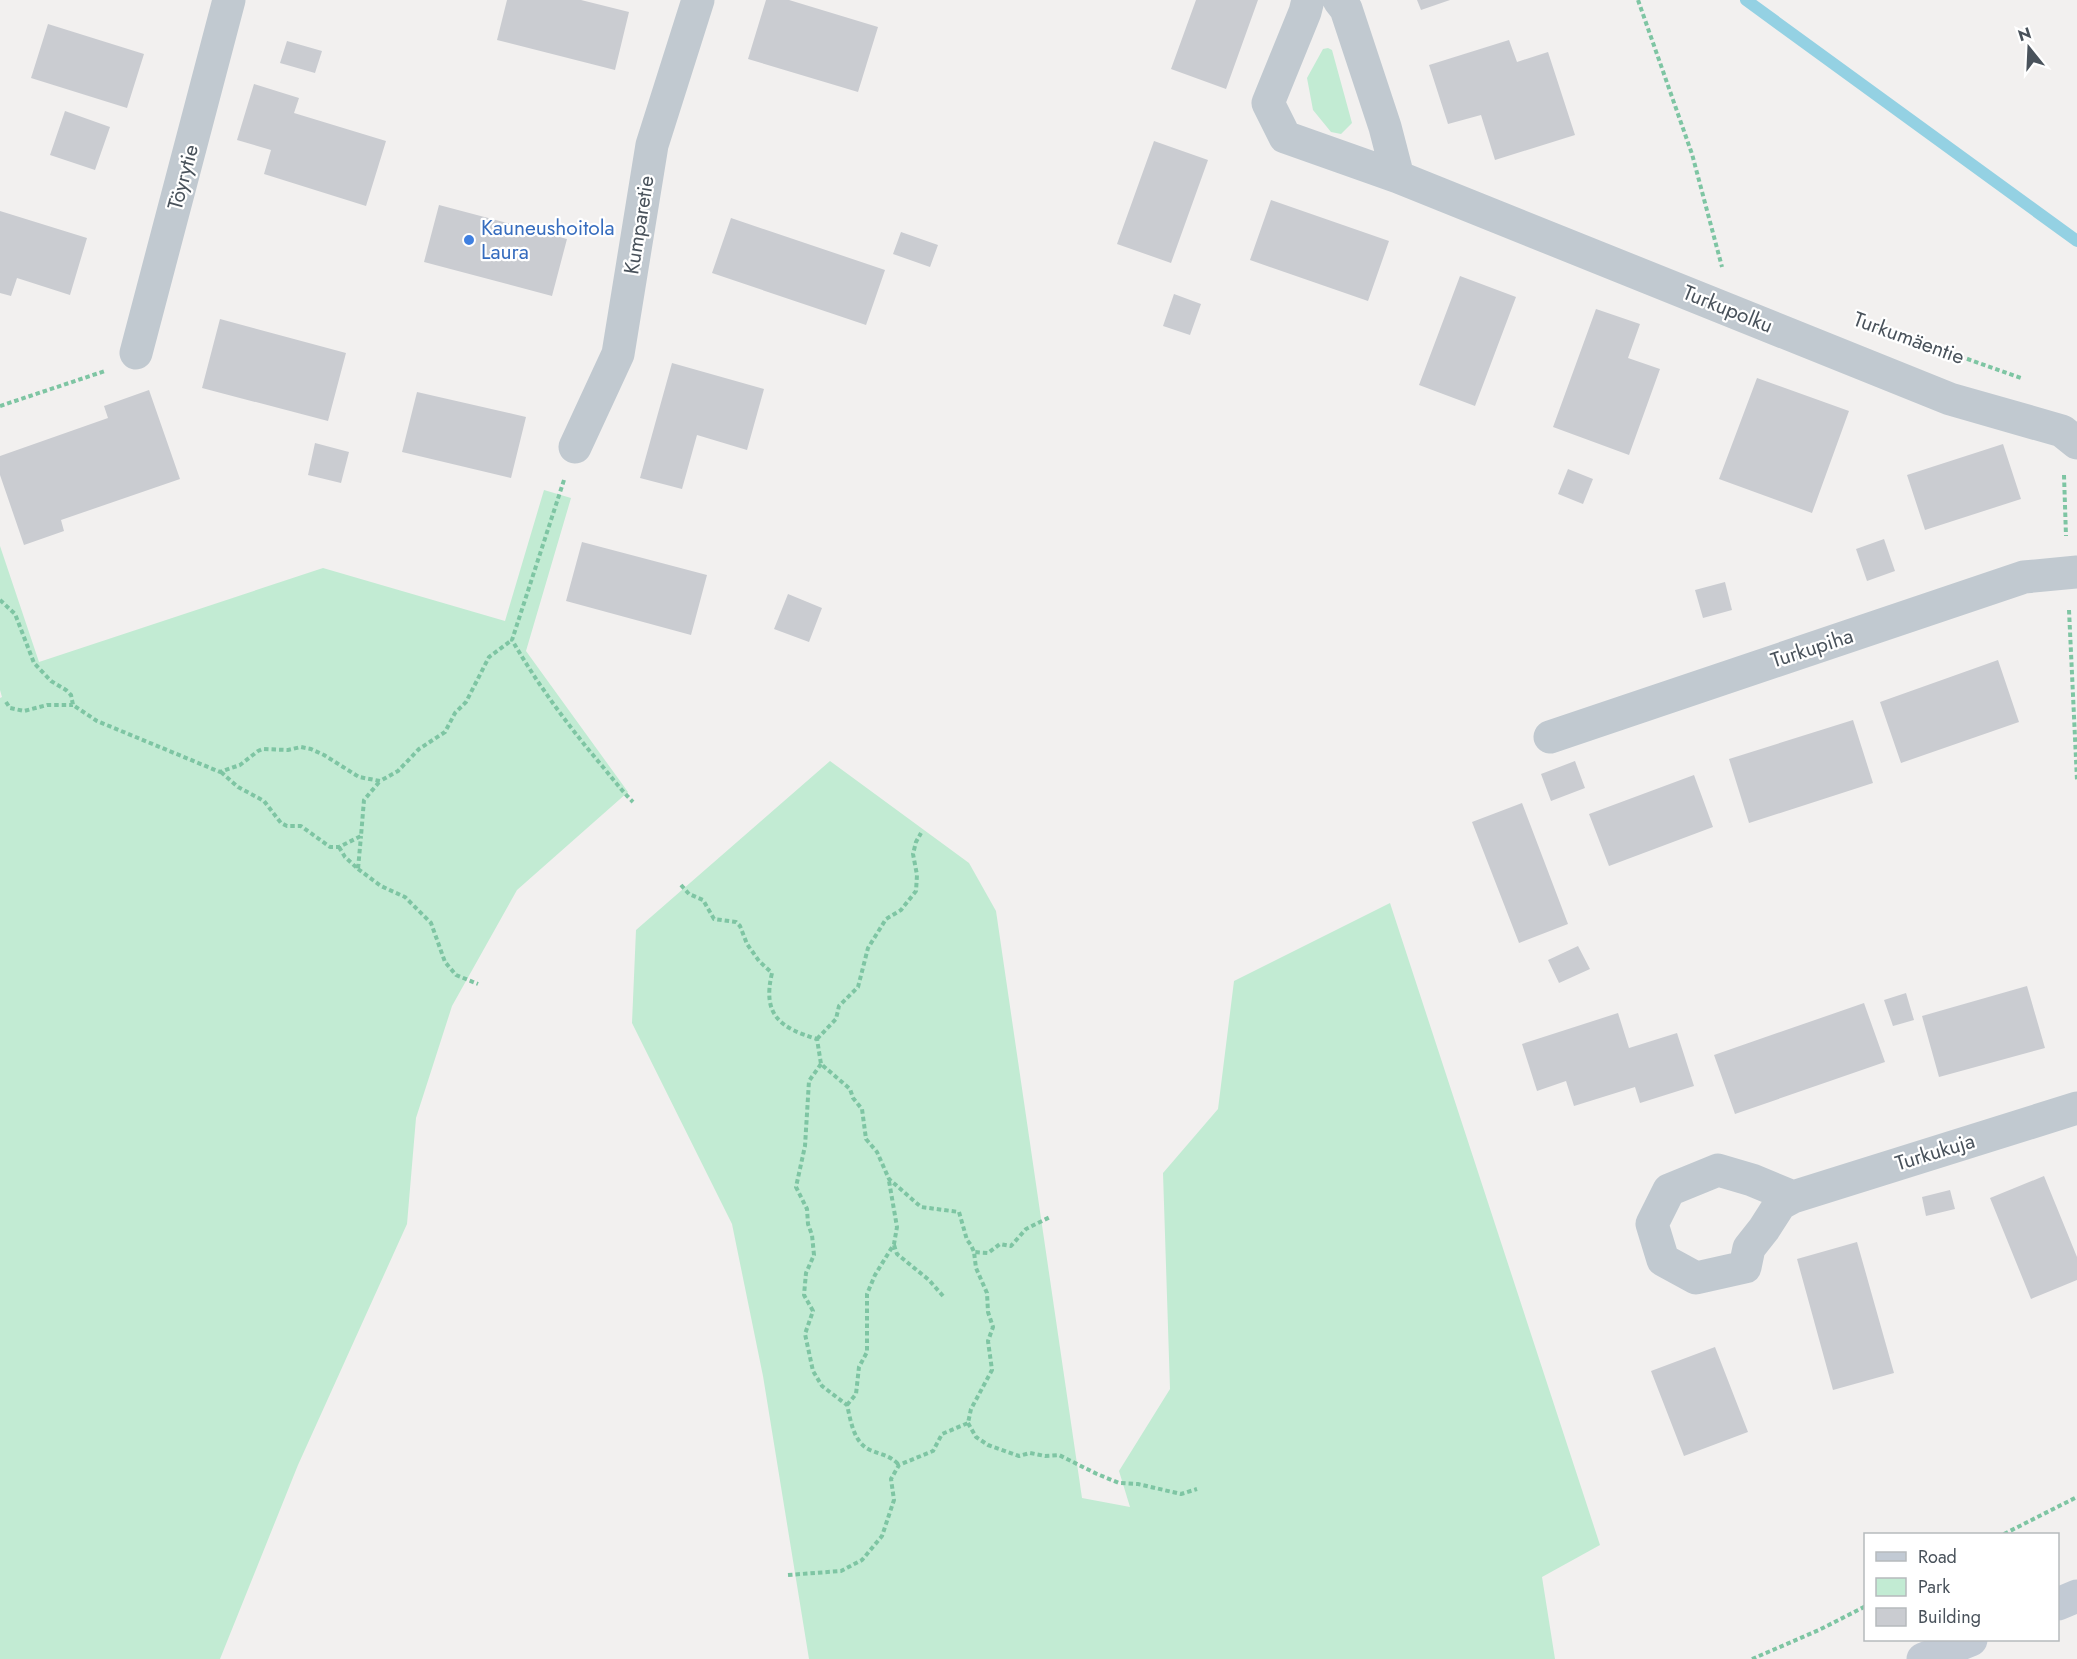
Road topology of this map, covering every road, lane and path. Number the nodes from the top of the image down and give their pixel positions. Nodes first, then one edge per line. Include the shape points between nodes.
1 (229, 0) edge
2 (698, 0) edge
3 (1308, 0) edge
4 (1339, 0) edge
5 (1638, 0) edge
6 (1398, 177) junction
7 (1723, 270) dead end
8 (1854, 318) dead end
9 (136, 353) joint
10 (2027, 381) dead end
11 (0, 406) edge
12 (2070, 437) edge
13 (575, 447) joint
14 (2072, 572) edge
15 (0, 600) edge
16 (512, 640) junction
17 (6, 702) dead end
18 (73, 705) junction
19 (1550, 736) dead end
20 (220, 772) junction
21 (2077, 780) edge
22 (380, 781) junction
23 (633, 802) dead end
24 (921, 833) dead end
25 (361, 836) junction
26 (339, 847) junction
27 (357, 869) junction
28 (681, 885) dead end
29 (478, 984) dead end
30 (817, 1040) junction
31 (821, 1064) junction
32 (2077, 1108) edge
33 (889, 1179) junction
34 (1793, 1197) dead end
35 (1050, 1217) dead end
36 (894, 1244) junction
37 (974, 1252) junction
38 (943, 1296) dead end
39 (847, 1405) junction
40 (968, 1423) junction
41 (899, 1465) junction
42 (1197, 1489) dead end
43 (2077, 1497) edge
44 (2006, 1533) edge
45 (788, 1575) dead end
46 (2077, 1596) edge
47 (2059, 1604) edge
48 (1864, 1607) edge
49 (1968, 1641) edge
50 (1752, 1659) edge
51 (1923, 1659) edge

1 - 9 street, Töyrytie
2 - 13 street, Kumparetie via 652,145 618,354
3 - 6 street, Turkupolku via 1268,104 1280,128 1285,136
4 - 6 street via 1346,9
5 - 7 path via 1692,154
6 - 12 street, Turkupolku via 1950,399
8 - 10 path, Turkumäentie
9 - 11 path via 108,370
12 - 14 path
13 - 16 path
14 - 19 street, Turkupiha via 2024,577
14 - 21 path
15 - 18 path via 15,614 34,663 71,695
16 - 22 path via 489,657 445,732
16 - 23 path via 583,744
17 - 18 path via 10,708 24,711 47,705
18 - 20 path via 97,721
20 - 22 path via 240,765 263,749 301,747 359,777
20 - 26 path via 238,788 264,801 281,823 302,826 330,847
22 - 25 path via 364,800
24 - 30 path via 913,854 918,875 916,891 901,910 886,920 868,948 858,987 839,1006 836,1019
25 - 26 path
25 - 27 path
26 - 27 path
27 - 29 path via 405,897 431,923 445,962 456,975
28 - 30 path via 703,900 714,919 731,920 740,926 747,944 772,972 771,1009 781,1024
30 - 31 path
31 - 33 path via 850,1089 862,1109 866,1139 877,1152
31 - 39 path via 809,1081 805,1146 796,1187 807,1209 814,1255 806,1273 804,1295 813,1311 805,1334 813,1371 822,1386
32 - 34 street, Turkukuja
33 - 36 path via 897,1227
33 - 37 path via 921,1207 959,1212
35 - 37 path via 1026,1229 1011,1246 1000,1244 988,1253
36 - 38 path via 897,1254
36 - 39 path via 867,1294 867,1352 859,1367 856,1394
37 - 40 path via 993,1327 988,1341 992,1370 971,1409
39 - 41 path via 861,1443 893,1458
40 - 41 path via 942,1434 933,1451
40 - 42 path via 976,1437 988,1445 1019,1456 1059,1455 1119,1483 1181,1494
41 - 45 path via 891,1479 894,1500 882,1536 862,1560 841,1571
43 - 44 path
46 - 47 street
48 - 50 path
49 - 51 street

